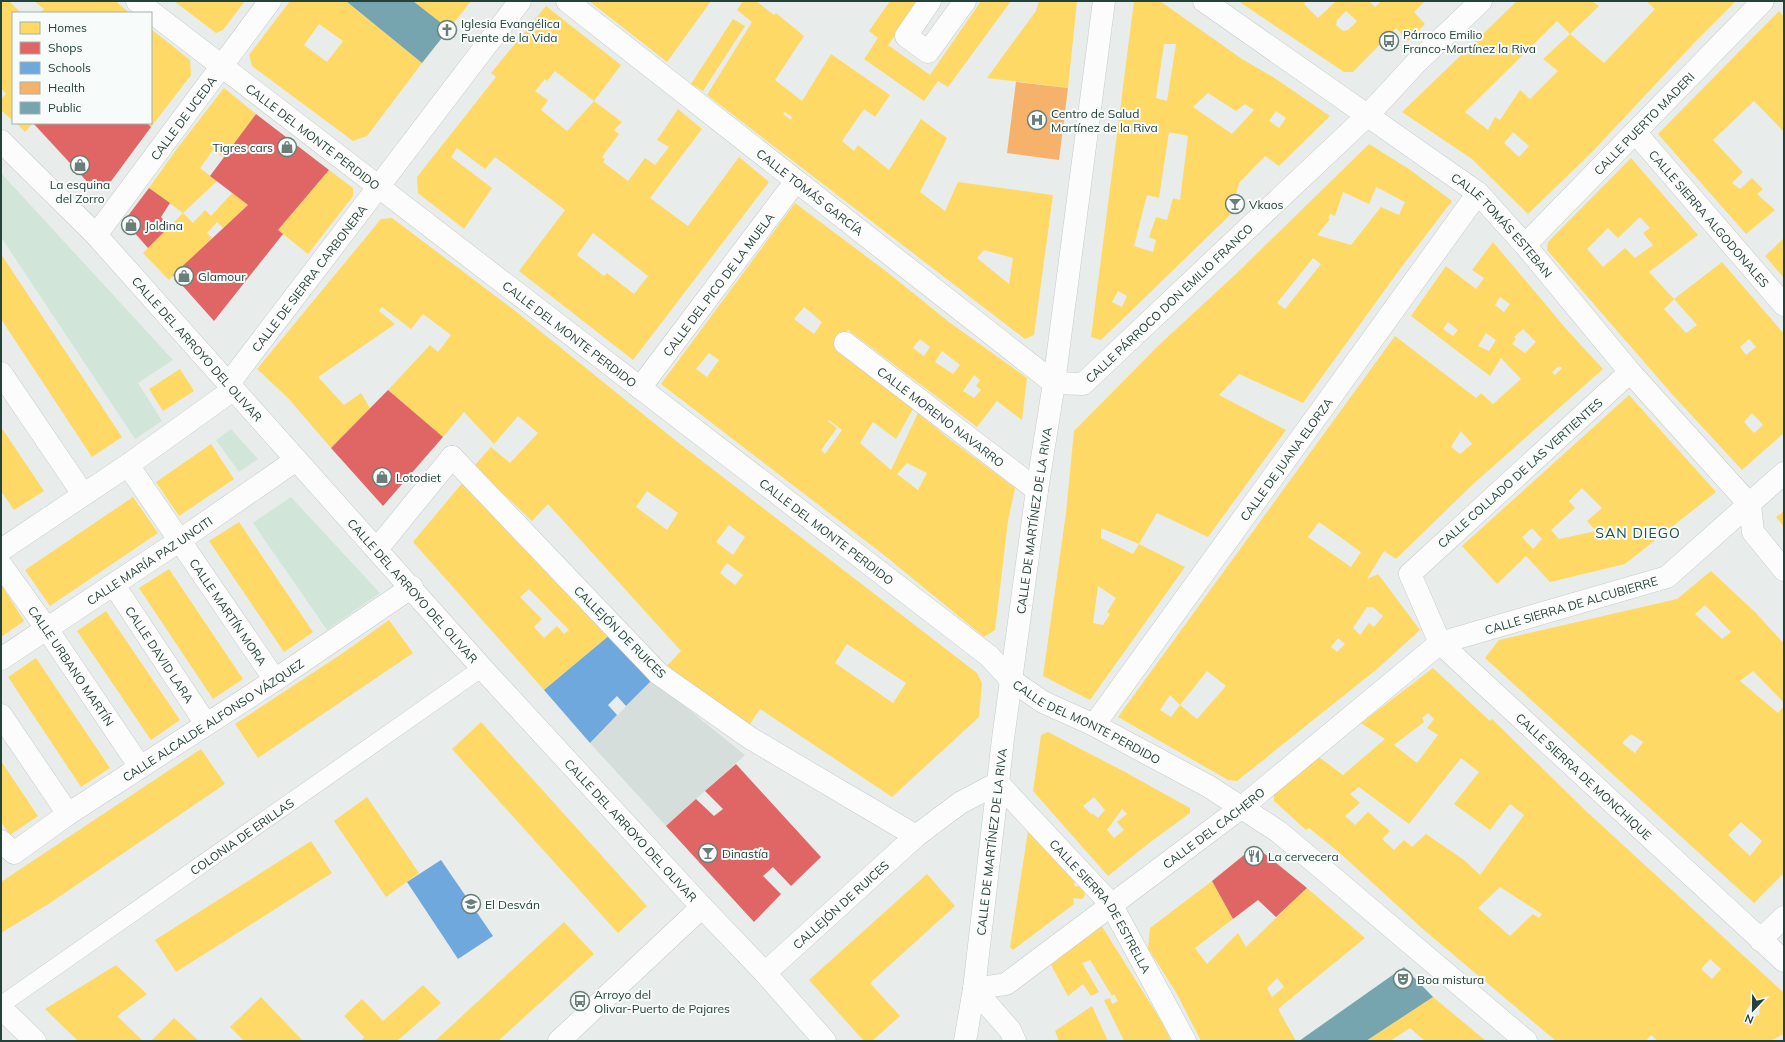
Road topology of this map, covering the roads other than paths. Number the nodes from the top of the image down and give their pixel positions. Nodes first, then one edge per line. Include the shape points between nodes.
1 (137, 1) edge
2 (270, 1) edge
3 (520, 1) edge
4 (567, 1) edge
5 (930, 1) edge
6 (965, 1) edge
7 (1104, 1) edge
8 (1205, 1) edge
9 (1481, 1) edge
10 (1763, 1) edge
11 (151, 12) edge
12 (152, 12) edge
13 (222, 66) junction
14 (1368, 114) junction
15 (1635, 132) junction
16 (1, 141) edge
17 (796, 181) junction
18 (379, 187) junction
19 (1478, 193) junction
20 (96, 235) junction
21 (1525, 245) junction
22 (1784, 305) edge
23 (846, 343) dead end
24 (1630, 372) junction
25 (1, 373) edge
26 (1054, 382) junction
27 (232, 386) junction
28 (640, 388) junction
29 (296, 460) junction
30 (128, 465) junction
31 (1784, 473) edge
32 (1037, 490) junction
33 (83, 494) junction
34 (1750, 504) junction
35 (179, 542) junction
36 (377, 549) junction
37 (2, 551) edge
38 (1784, 570) edge
39 (1410, 574) joint
40 (114, 585) junction
41 (412, 586) junction
42 (47, 629) junction
43 (1440, 643) junction
44 (1, 659) edge
45 (482, 668) junction
46 (275, 680) junction
47 (1011, 680) junction
48 (1, 715) edge
49 (206, 724) junction
50 (1094, 725) junction
51 (140, 767) junction
52 (998, 783) junction
53 (1242, 807) junction
54 (68, 814) junction
55 (916, 836) junction
56 (7, 847) edge
57 (1111, 904) junction
58 (702, 907) junction
59 (1784, 917) edge
60 (1760, 940) junction
61 (1784, 961) edge
62 (765, 972) junction
63 (974, 989) junction
64 (1, 1005) edge
65 (1, 1008) edge
66 (34, 1041) edge
67 (559, 1041) edge
68 (825, 1041) edge
69 (965, 1041) edge
70 (1015, 1041) edge
71 (1185, 1041) edge
72 (1526, 1041) edge

1 - 11 street, CALLE DEL MONTE PERDIDO
2 - 13 street, CALLE DE UCEDA
3 - 18 street, CALLE DE SIERRA CARBONERA
4 - 17 street, CALLE TOMÁS GARCÍA
5 - 6 street via 906,36 928,52
7 - 26 street, CALLE DE MARTÍNEZ DE LA RIVA
8 - 14 street, CALLE TOMÁS ESTEBAN
9 - 14 street, CALLE PÁRROCO DON EMILIO FRANCO via 1416,63
10 - 15 street, CALLE PUERTO MADERI
12 - 13 street, CALLE DEL MONTE PERDIDO
13 - 18 street, CALLE DEL MONTE PERDIDO
13 - 20 street, CALLE DE UCEDA
14 - 19 street, CALLE TOMÁS ESTEBAN
14 - 26 street, CALLE PÁRROCO DON EMILIO FRANCO via 1083,384
15 - 21 street, CALLE PUERTO MADERI
15 - 22 street, CALLE SIERRA ALGODONALES
16 - 20 street, CALLE DEL ARROYO DEL OLIVAR
17 - 26 street, CALLE TOMÁS GARCÍA
17 - 28 street, CALLE DEL PICO DE LA MUELA
18 - 27 street, CALLE DE SIERRA CARBONERA
18 - 28 street, CALLE DEL MONTE PERDIDO
19 - 21 street, CALLE TOMÁS ESTEBAN
19 - 50 street, CALLE DE JUANA ELORZA
20 - 27 street, CALLE DEL ARROYO DEL OLIVAR
21 - 24 street, CALLE TOMÁS ESTEBAN
23 - 32 street, CALLE MORENO NAVARRO
24 - 34 street, CALLE TOMÁS ESTEBAN
24 - 39 street, CALLE COLLADO DE LAS VERTIENTES
25 - 33 street
26 - 32 street, CALLE DE MARTÍNEZ DE LA RIVA
27 - 29 street, CALLE DEL ARROYO DEL OLIVAR
27 - 30 street, CALLE DE SIERRA CARBONERA
28 - 47 street, CALLE DEL MONTE PERDIDO via 989,656
29 - 35 street, CALLE MARÍA PAZ UNCITI
29 - 36 street, CALLE DEL ARROYO DEL OLIVAR
30 - 33 street, CALLE DE SIERRA CARBONERA
30 - 35 street, CALLE MARTÍN MORA
31 - 34 street, CALLE SIERRA DE ALCUBIERRE
32 - 47 street, CALLE DE MARTÍNEZ DE LA RIVA
33 - 37 street, CALLE DE SIERRA CARBONERA
34 - 38 street via 1753,532
34 - 43 street, CALLE SIERRA DE ALCUBIERRE via 1667,577
35 - 40 street, CALLE MARÍA PAZ UNCITI
35 - 46 street, CALLE MARTÍN MORA
36 - 41 street, CALLE DEL ARROYO DEL OLIVAR
36 - 55 street, CALLEJÓN DE RUICES via 452,458 659,674 750,738
37 - 42 street, CALLE URBANO MARTÍN
39 - 43 street, CALLE SIERRA DE MONCHIQUE
40 - 42 street, CALLE MARÍA PAZ UNCITI
40 - 49 street, CALLE DAVID LARA
41 - 45 street, CALLE DEL ARROYO DEL OLIVAR
41 - 46 street, CALLE ALCALDE ALFONSO VÁZQUEZ
42 - 44 street, CALLE MARÍA PAZ UNCITI
42 - 51 street, CALLE URBANO MARTÍN
43 - 53 street, CALLE DEL CACHERO
43 - 60 street, CALLE SIERRA DE MONCHIQUE
45 - 58 street, CALLE DEL ARROYO DEL OLIVAR
45 - 64 lane, COLONIA DE ERILLAS
46 - 49 street, CALLE ALCALDE ALFONSO VÁZQUEZ
47 - 50 street, CALLE DEL MONTE PERDIDO via 1043,702
47 - 52 street, CALLE DE MARTÍNEZ DE LA RIVA
48 - 54 street
49 - 51 street, CALLE ALCALDE ALFONSO VÁZQUEZ
50 - 53 street, CALLE DEL MONTE PERDIDO
51 - 54 street, CALLE ALCALDE ALFONSO VÁZQUEZ
52 - 55 street, CALLEJÓN DE RUICES via 960,803
52 - 57 street, CALLE SIERRA DE ESTRELLA
52 - 63 street, CALLE DE MARTÍNEZ DE LA RIVA
53 - 57 street, CALLE DEL CACHERO
53 - 72 street, CALLE DEL MONTE PERDIDO via 1279,832
54 - 56 street, CALLE ALCALDE ALFONSO VÁZQUEZ
55 - 62 street, CALLEJÓN DE RUICES
57 - 63 street, CALLE DEL CACHERO via 1006,984
57 - 71 street, CALLE SIERRA DE ESTRELLA
58 - 62 street, CALLE DEL ARROYO DEL OLIVAR
58 - 67 street
59 - 60 street
60 - 61 street, CALLE SIERRA DE MONCHIQUE
62 - 68 street, CALLE DEL ARROYO DEL OLIVAR
63 - 69 street, CALLE DE MARTÍNEZ DE LA RIVA
63 - 70 street via 1010,1030
65 - 66 street

